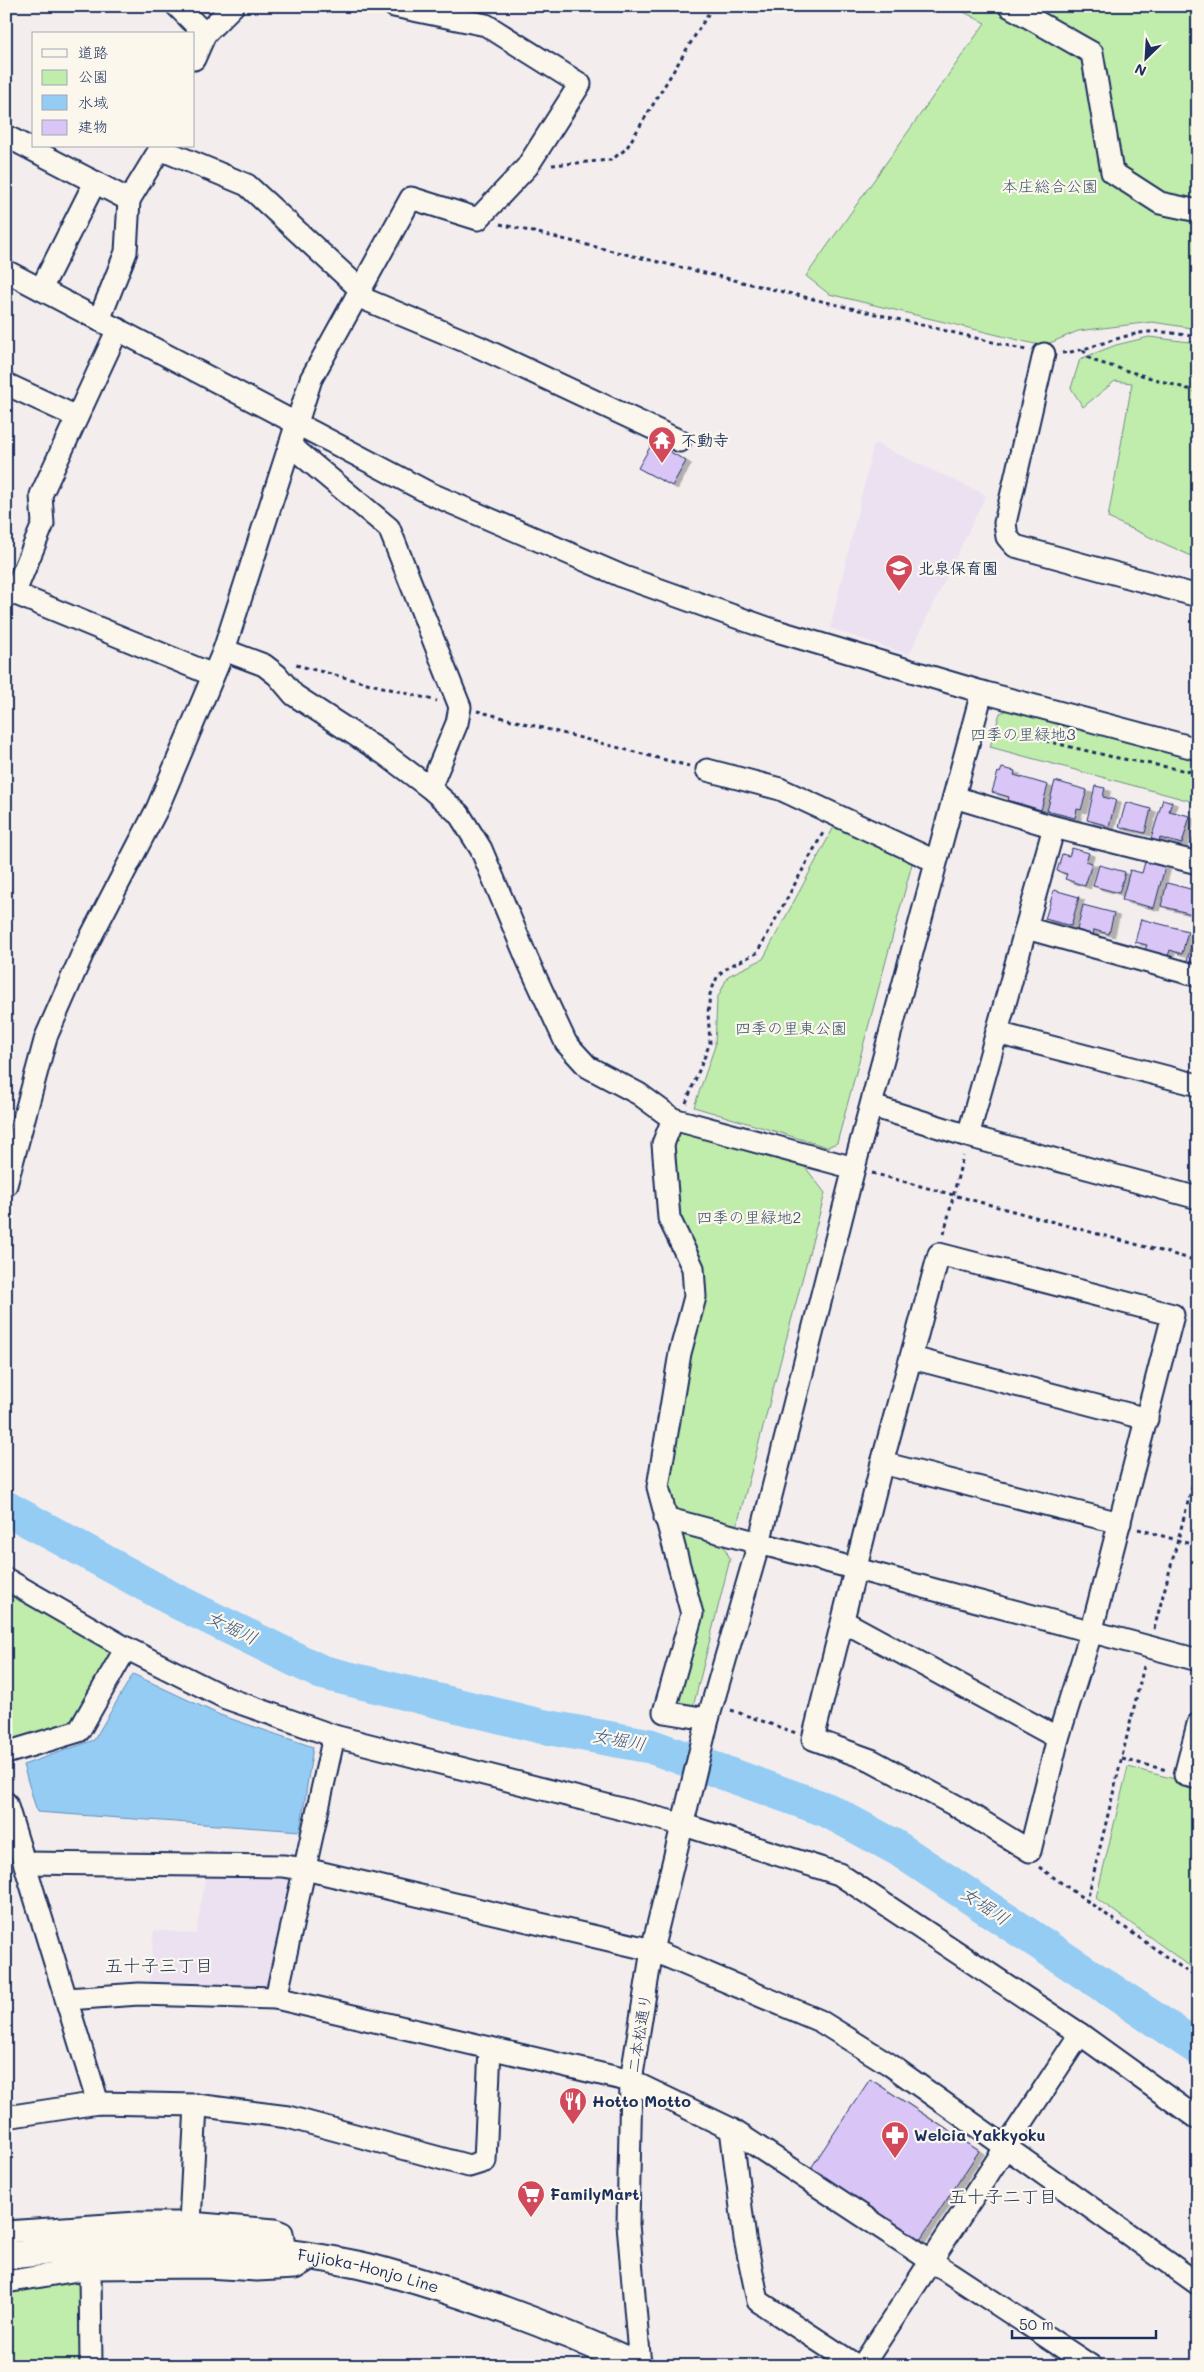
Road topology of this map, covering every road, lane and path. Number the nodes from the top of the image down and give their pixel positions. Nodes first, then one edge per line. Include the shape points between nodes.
1 (177, 6) edge
2 (232, 6) edge
3 (394, 6) edge
4 (714, 6) edge
5 (1009, 6) edge
6 (205, 34) junction
7 (195, 57) edge
8 (6, 136) edge
9 (160, 148) edge
10 (527, 167) junction
11 (95, 182) junction
12 (129, 200) junction
13 (1198, 211) edge
14 (478, 219) junction
15 (6, 271) edge
16 (41, 289) junction
17 (358, 292) junction
18 (99, 320) junction
19 (118, 330) junction
20 (1198, 337) edge
21 (1083, 350) junction
22 (1044, 354) junction
23 (6, 384) edge
24 (1198, 392) edge
25 (77, 417) junction
26 (298, 424) junction
27 (680, 441) dead end
28 (291, 446) junction
29 (10, 592) edge
30 (1198, 596) edge
31 (224, 650) junction
32 (213, 675) junction
33 (277, 675) junction
34 (982, 692) junction
35 (460, 707) junction
36 (974, 724) junction
37 (1198, 749) edge
38 (707, 770) joint
39 (1198, 776) edge
40 (430, 788) junction
41 (954, 797) junction
42 (833, 814) junction
43 (1054, 827) junction
44 (935, 861) junction
45 (1198, 863) edge
46 (1026, 928) junction
47 (1198, 976) edge
48 (997, 1033) junction
49 (1198, 1086) edge
50 (872, 1106) junction
51 (673, 1119) junction
52 (968, 1136) junction
53 (854, 1168) junction
54 (6, 1185) edge
55 (953, 1196) junction
56 (1198, 1198) edge
57 (939, 1254) junction
58 (1198, 1261) edge
59 (912, 1358) junction
60 (1146, 1419) junction
61 (882, 1463) junction
62 (1198, 1465) edge
63 (665, 1518) junction
64 (1120, 1523) junction
65 (1178, 1541) junction
66 (759, 1544) junction
67 (1198, 1546) edge
68 (856, 1568) junction
69 (6, 1580) edge
70 (843, 1621) junction
71 (1091, 1633) junction
72 (126, 1648) junction
73 (1149, 1648) junction
74 (1198, 1660) edge
75 (709, 1716) junction
76 (1198, 1724) edge
77 (334, 1736) junction
78 (1058, 1738) junction
79 (813, 1739) junction
80 (6, 1753) edge
81 (1122, 1759) junction
82 (1191, 1776) edge
83 (6, 1803) edge
84 (681, 1824) junction
85 (1030, 1850) junction
86 (25, 1863) junction
87 (304, 1869) junction
88 (1087, 1901) junction
89 (652, 1950) junction
90 (1198, 1979) edge
91 (276, 1998) junction
92 (66, 1999) junction
93 (1080, 2034) junction
94 (490, 2048) junction
95 (631, 2081) junction
96 (98, 2103) junction
97 (196, 2105) junction
98 (6, 2117) edge
99 (1198, 2119) edge
100 (731, 2129) junction
101 (1006, 2146) junction
102 (190, 2223) junction
103 (6, 2232) edge
104 (286, 2253) junction
105 (6, 2256) edge
106 (313, 2257) junction
107 (86, 2258) junction
108 (930, 2261) junction
109 (6, 2282) edge
110 (1198, 2284) edge
111 (91, 2366) edge
112 (640, 2366) edge
113 (857, 2366) edge
114 (862, 2366) edge
115 (1091, 2366) edge

1 - 6 street
2 - 6 street
3 - 10 street via 486,25 580,84
4 - 10 path via 626,149 611,160
5 - 13 street via 1092,53 1112,172 1160,203
6 - 7 street
8 - 11 street
9 - 12 street
9 - 17 street via 247,185
10 - 14 street
11 - 12 street
11 - 16 street
12 - 18 street via 126,252
14 - 17 street via 412,198
14 - 22 path
15 - 16 street
16 - 18 street
17 - 26 street via 311,379
17 - 27 street
18 - 19 street
19 - 25 street
19 - 26 street
20 - 21 path via 1150,331
21 - 22 path
21 - 24 path via 1091,360
22 - 30 street via 1005,523 1007,537 1016,546
23 - 25 street
25 - 29 street via 41,495 43,524
26 - 28 street
26 - 34 street via 428,493 624,577 770,629
28 - 31 street
28 - 35 street via 389,528
29 - 32 street
31 - 32 street
31 - 33 street via 264,666
32 - 54 street via 157,808 84,948 46,1037
33 - 35 path via 291,664
33 - 40 street via 294,695
34 - 36 street, 二本松通り
34 - 37 street
35 - 38 path
35 - 40 street via 457,723
36 - 39 path via 1188,771
36 - 41 street, 二本松通り
38 - 42 street via 780,789
40 - 51 street via 459,814 481,849 566,1043 588,1066 639,1094
41 - 43 street
41 - 44 street, 二本松通り
42 - 44 street
42 - 51 path via 757,953 718,975 710,994 710,1043 685,1106
43 - 45 street
43 - 46 street
44 - 50 street, 二本松通り
46 - 47 street
46 - 48 street
48 - 49 street
48 - 52 street
50 - 52 street
50 - 53 street, 二本松通り
51 - 53 street
51 - 63 street via 663,1144 669,1218 693,1268 695,1297 680,1353 658,1487
52 - 55 path
52 - 56 street
53 - 55 path
53 - 66 street, 二本松通り
55 - 57 path
55 - 58 path
57 - 59 street
57 - 60 street via 1173,1315
59 - 60 street
59 - 61 street
60 - 64 street
61 - 64 street
61 - 68 street
62 - 65 path
63 - 66 street
63 - 75 street via 692,1614 664,1712
64 - 65 path
64 - 71 street
65 - 67 path
65 - 73 path
66 - 68 street
66 - 75 street, 二本松通り
68 - 70 street
68 - 71 street
69 - 72 street
70 - 78 street
70 - 79 street
71 - 73 street
71 - 78 street
72 - 77 street via 226,1698
72 - 80 street via 80,1732
73 - 74 street
73 - 81 path
75 - 79 path
75 - 84 street, 二本松通り
76 - 82 street
77 - 84 street
77 - 87 street
78 - 85 street
79 - 85 street via 871,1760
81 - 82 path
81 - 88 path
83 - 86 street
84 - 89 street, 二本松通り
84 - 93 street via 839,1874
85 - 88 path via 1033,1864
86 - 87 street via 283,1866
86 - 92 street
87 - 89 street
87 - 91 street
88 - 90 path
89 - 95 street, 二本松通り
89 - 101 street via 820,2021 889,2064
91 - 92 street via 139,1994
91 - 94 street
92 - 96 street
93 - 99 street
93 - 101 street
94 - 95 street
94 - 97 street via 486,2161 469,2166 288,2117
95 - 100 street
95 - 112 street, 二本松通り via 628,2224
96 - 97 street
96 - 98 street
97 - 102 street
100 - 108 street
100 - 113 street via 745,2239 758,2302
101 - 108 street
101 - 110 street
102 - 103 street via 137,2223
102 - 104 street via 275,2230 282,2233
104 - 106 main road, Fujioka-Honjo Line
104 - 107 main road, Fujioka-Honjo Line via 191,2245
105 - 107 main road, Fujioka-Honjo Line
106 - 107 street via 295,2268 257,2270
106 - 112 main road, Fujioka-Honjo Line via 361,2265 449,2290 563,2331
107 - 109 street
107 - 111 street
108 - 114 street
108 - 115 street

